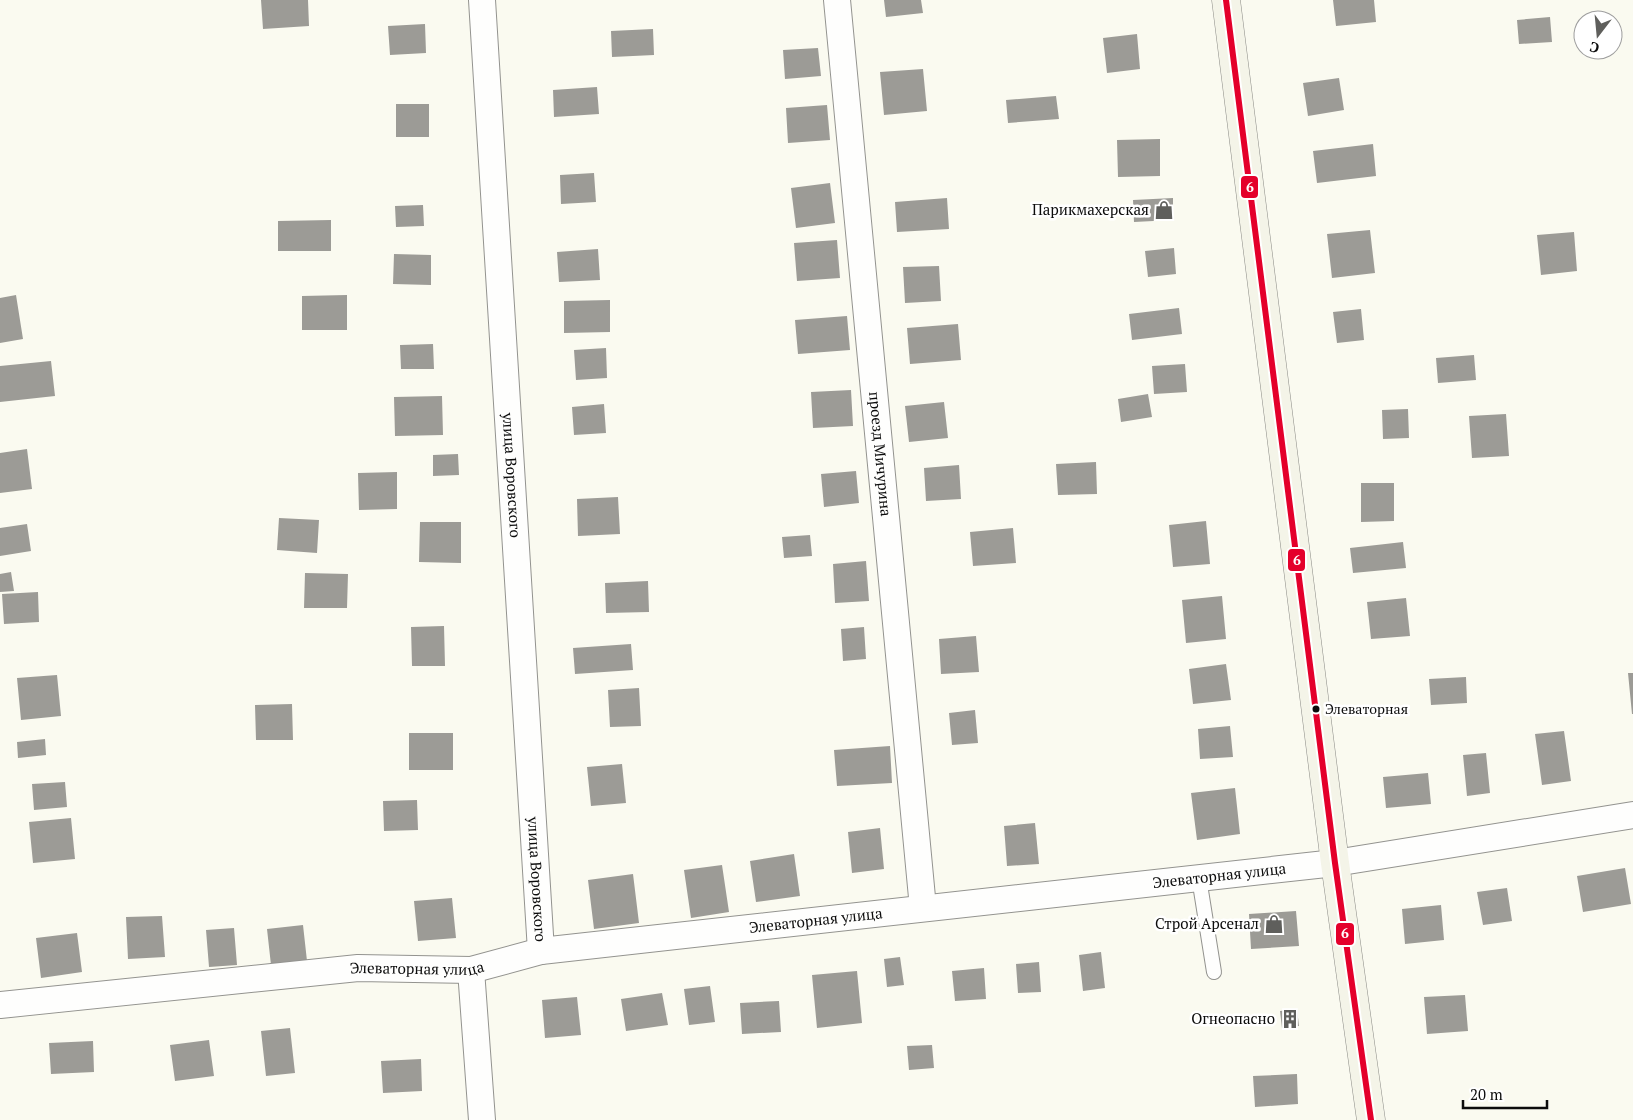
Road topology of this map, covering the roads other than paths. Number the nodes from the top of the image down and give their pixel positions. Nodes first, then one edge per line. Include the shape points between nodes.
1 (482, 0) edge
2 (837, 0) edge
3 (1226, 0) edge
4 (1633, 816) edge
5 (1335, 863) junction
6 (1199, 878) junction
7 (923, 908) junction
8 (541, 950) junction
9 (471, 970) junction
10 (1214, 972) dead end
11 (0, 1005) edge
12 (482, 1120) edge
13 (1371, 1120) edge

1 - 8 street, улица Воровского
2 - 7 street, проезд Мичурина
3 - 5 street
4 - 5 street, Элеваторная улица
5 - 6 street, Элеваторная улица
5 - 13 street
6 - 7 street, Элеваторная улица
6 - 10 lane
7 - 8 street, Элеваторная улица
8 - 9 street, Элеваторная улица
9 - 11 street, Элеваторная улица via 358,968
9 - 12 street

